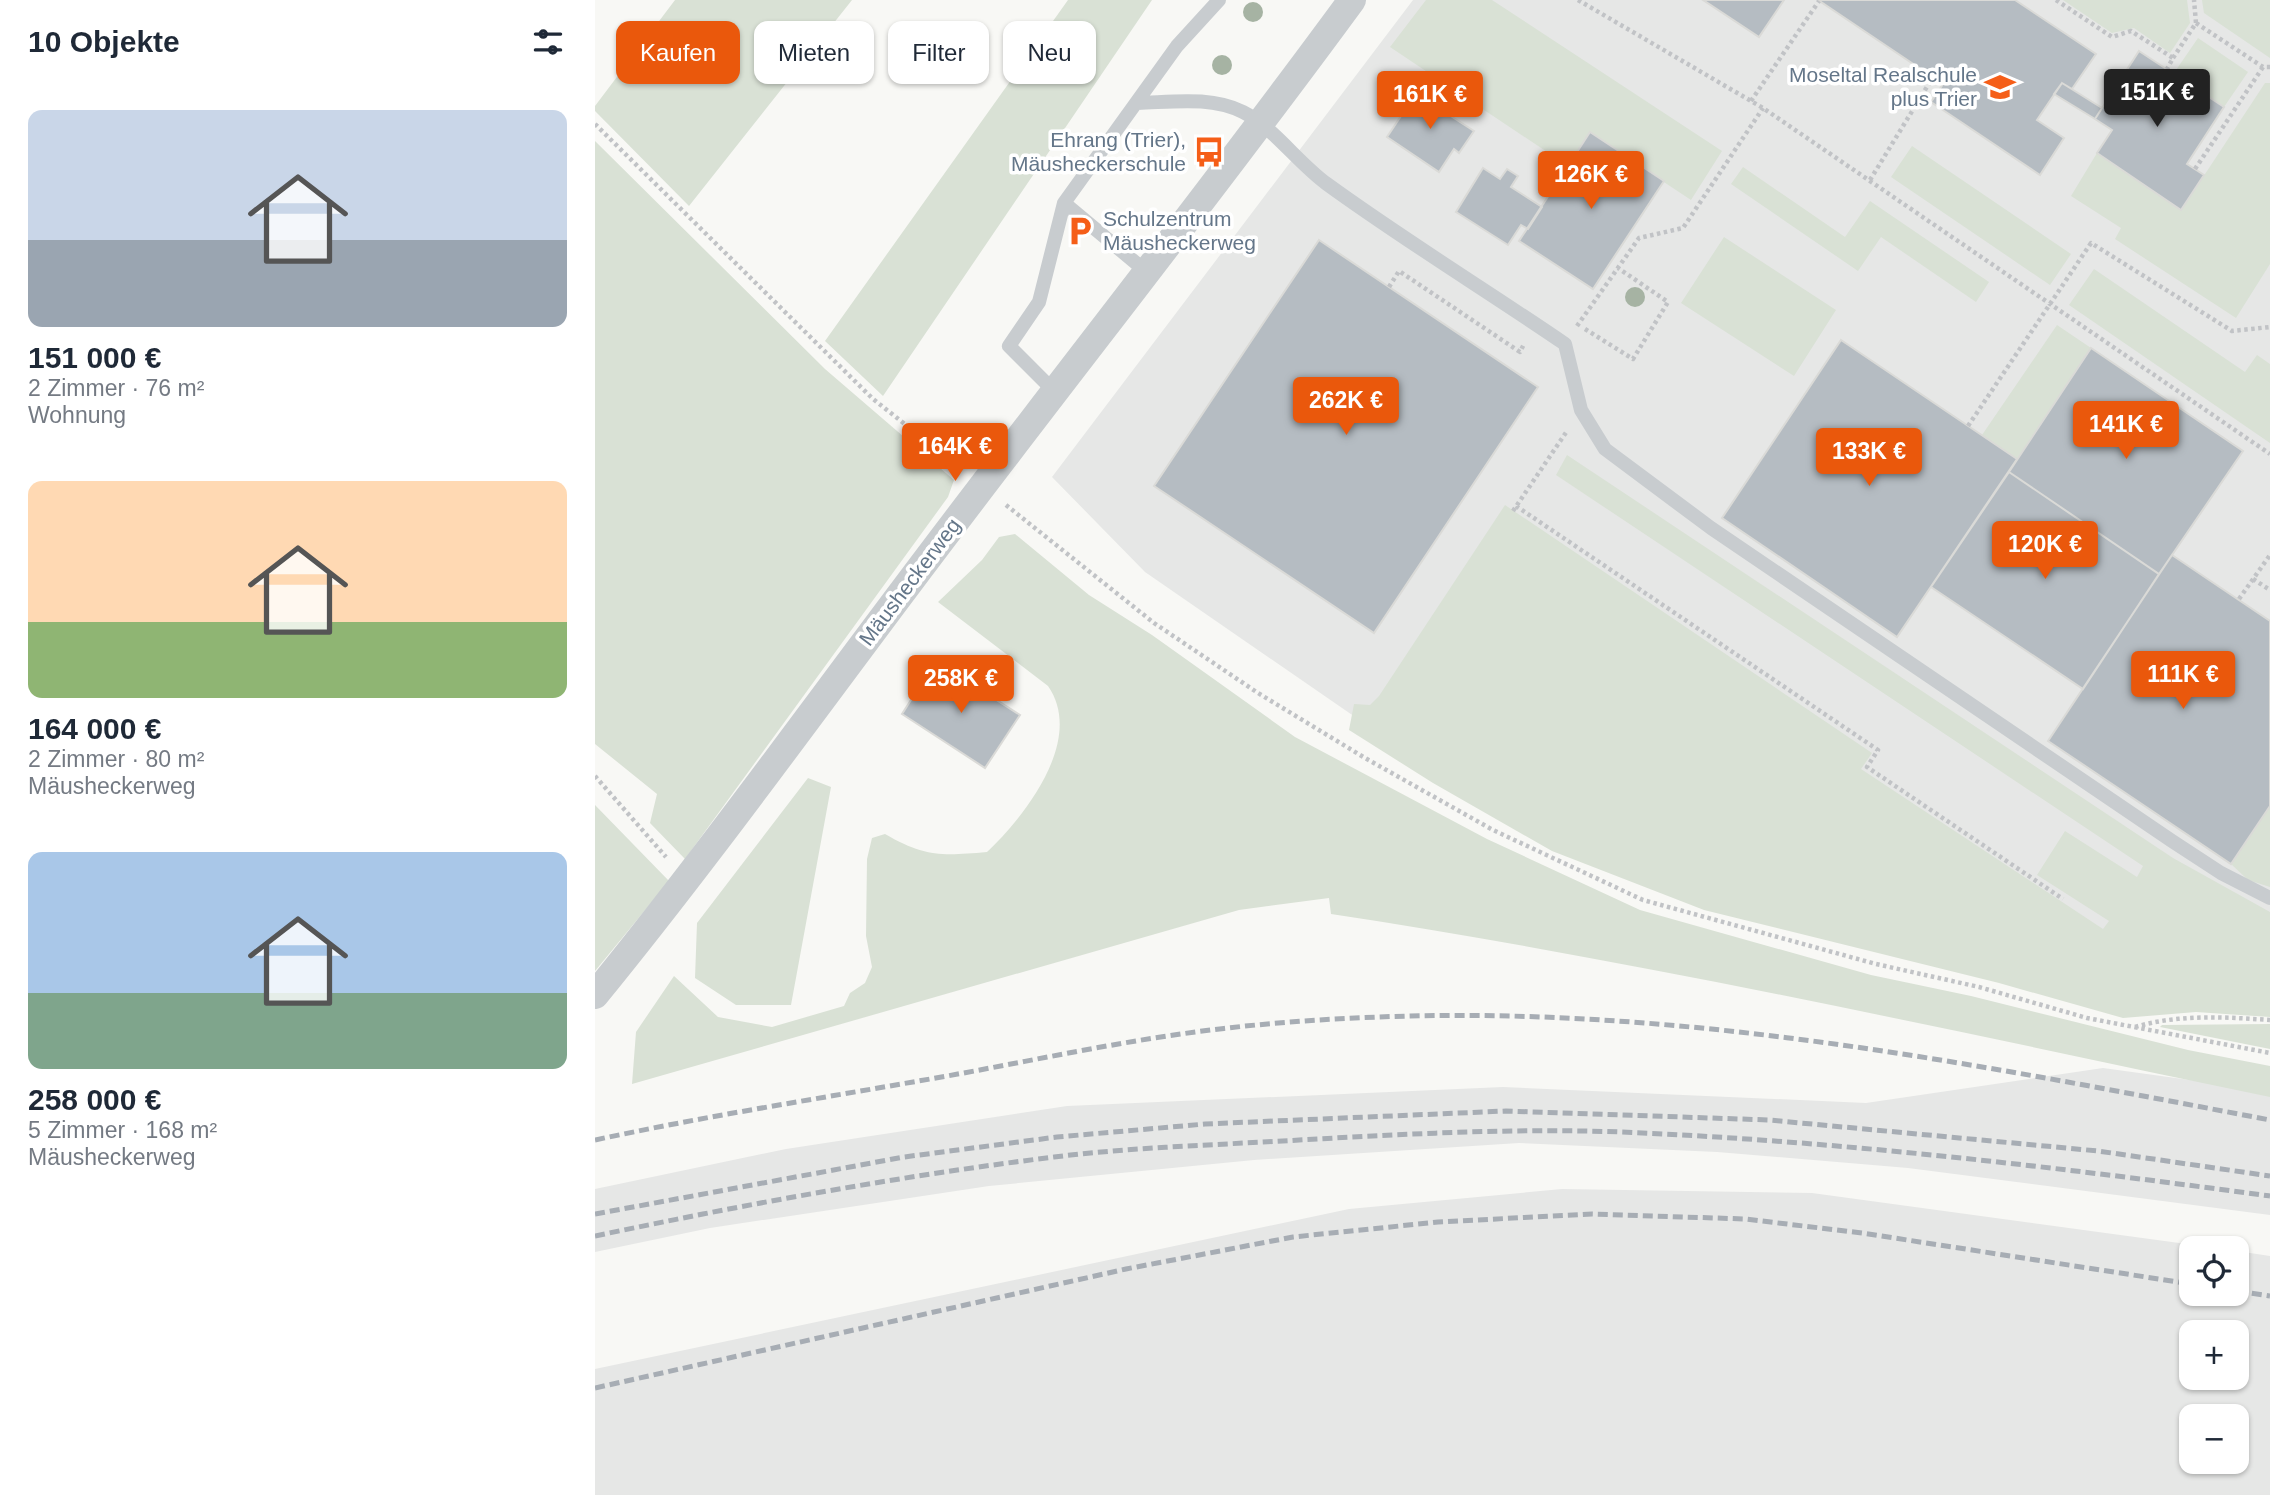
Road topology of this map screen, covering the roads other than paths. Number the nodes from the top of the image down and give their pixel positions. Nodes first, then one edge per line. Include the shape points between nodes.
1 (1219, 0) edge
2 (1352, 0) edge
3 (1138, 103) junction
4 (1262, 123) junction
5 (1064, 204) junction
6 (1148, 273) junction
7 (1055, 392) junction
8 (2270, 898) edge
9 (595, 995) edge

1 - 3 lane via 1177,46
2 - 4 street, Mäusheckerweg
3 - 4 lane via 1208,101
3 - 5 lane
4 - 6 street, Mäusheckerweg
4 - 8 lane via 1325,183 1565,344 1581,410 1605,449 1711,528 2172,841
5 - 6 lane
5 - 7 lane via 1039,302 1009,346
6 - 7 street, Mäusheckerweg
7 - 9 street, Mäusheckerweg via 687,882

